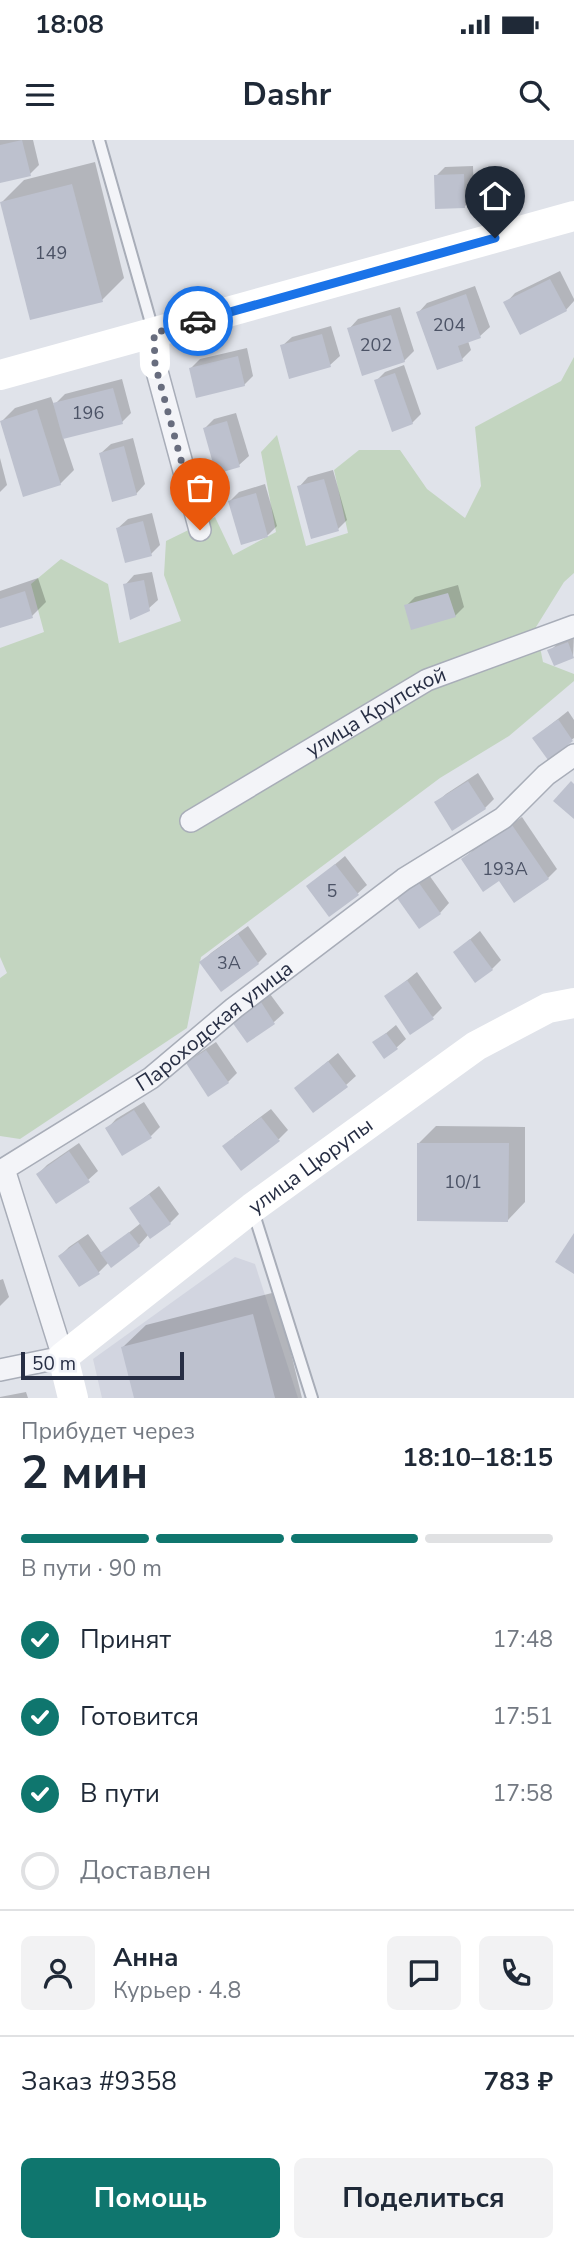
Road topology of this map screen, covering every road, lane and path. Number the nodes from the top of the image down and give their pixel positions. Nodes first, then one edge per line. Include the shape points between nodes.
1 (99, 140) edge
2 (574, 216) edge
3 (154, 333) junction
4 (155, 364) joint
5 (0, 375) edge
6 (200, 530) dead end
7 (574, 626) edge
8 (574, 755) edge
9 (191, 821) dead end
10 (574, 1003) edge
11 (252, 1208) junction
12 (63, 1357) junction
13 (0, 1370) edge
14 (73, 1398) edge
15 (312, 1398) edge

1 - 3 lane
2 - 3 street
3 - 4 street
3 - 5 street
4 - 6 street
7 - 9 street, улица Крупской via 427,680
8 - 12 street, Пароходская улица via 546,775 503,818 404,879 151,1077 4,1169
10 - 11 street, улица Цюрупы via 548,1009 476,1046
11 - 12 street, улица Цюрупы
11 - 15 lane
12 - 13 street
12 - 14 street

